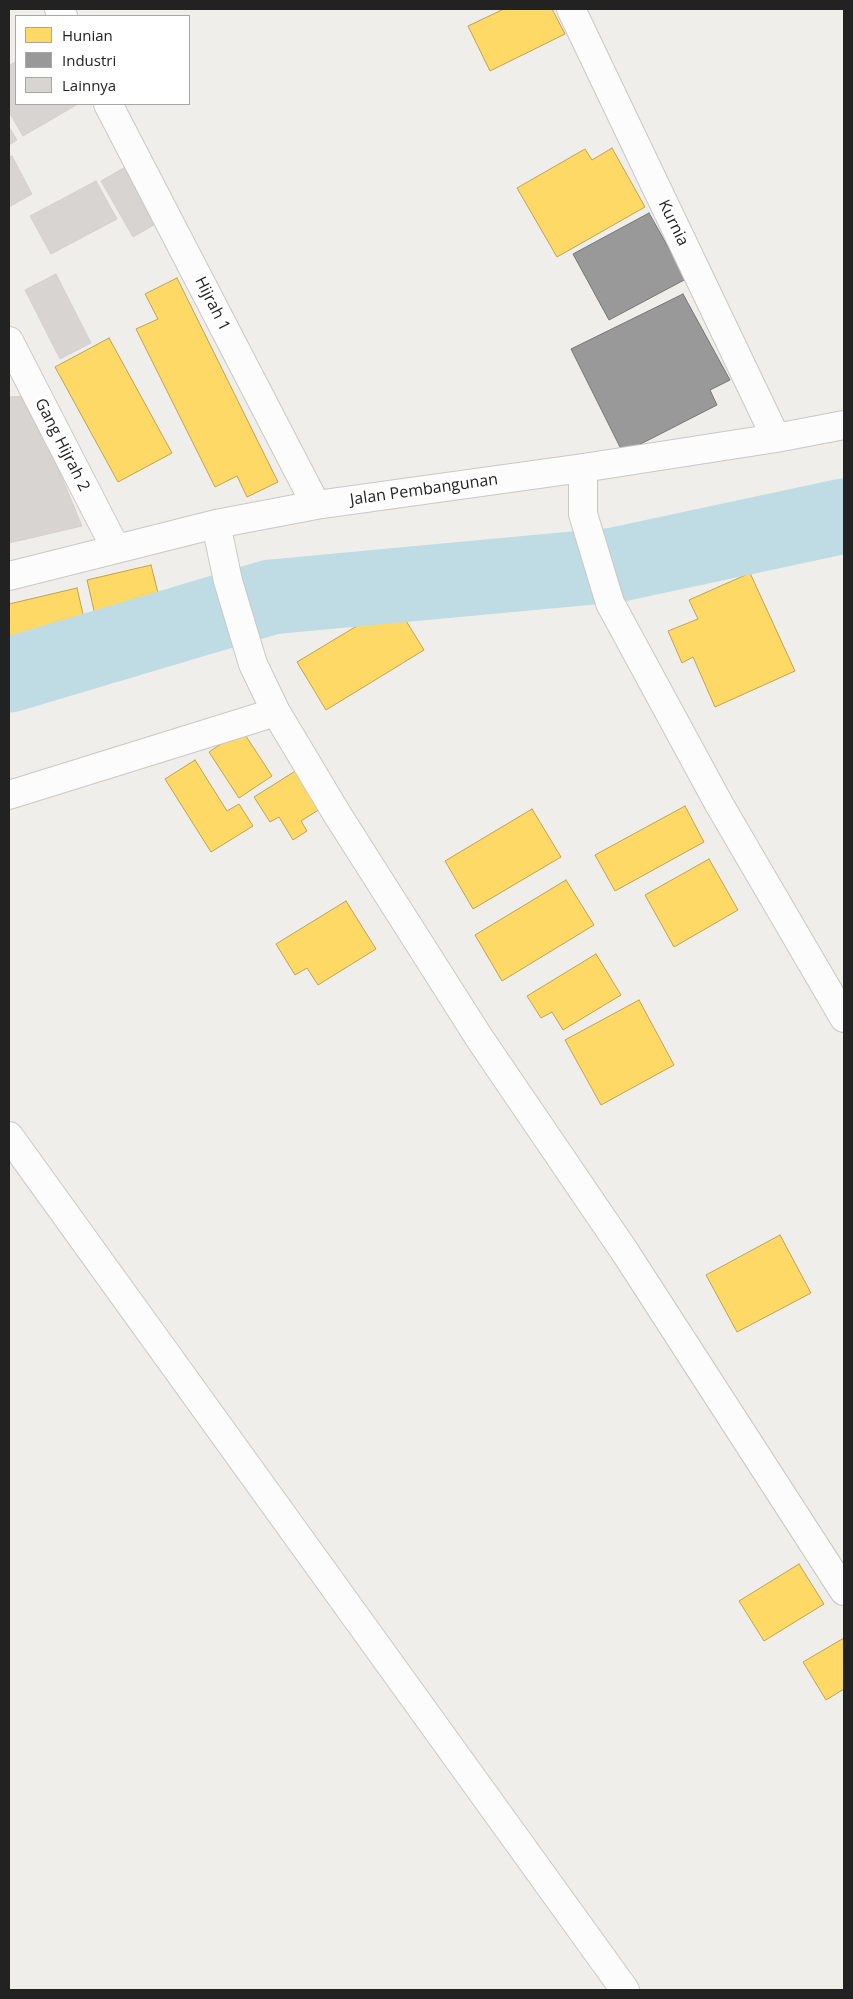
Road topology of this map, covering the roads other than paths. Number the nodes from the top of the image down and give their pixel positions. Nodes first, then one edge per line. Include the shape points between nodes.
1 (570, 9) edge
2 (109, 105) edge
3 (9, 340) edge
4 (844, 425) edge
5 (776, 438) junction
6 (582, 468) junction
7 (316, 504) junction
8 (216, 524) junction
9 (116, 549) junction
10 (9, 576) edge
11 (276, 712) junction
12 (9, 795) edge
13 (844, 1018) edge
14 (9, 1136) edge
15 (844, 1591) edge
16 (625, 1990) edge

1 - 5 street, Kurnia
2 - 7 street, Hijrah 1
3 - 9 street, Gang Hijrah 2
4 - 5 street, Jalan Pembangunan
5 - 6 street, Jalan Pembangunan
6 - 7 street, Jalan Pembangunan
6 - 13 street via 583,514 610,603 719,804
7 - 8 street, Jalan Pembangunan
8 - 9 street, Jalan Pembangunan
8 - 11 street via 228,581 253,664
9 - 10 street, Jalan Pembangunan
11 - 12 street
11 - 15 street via 336,814 480,1039 625,1252
14 - 16 street

